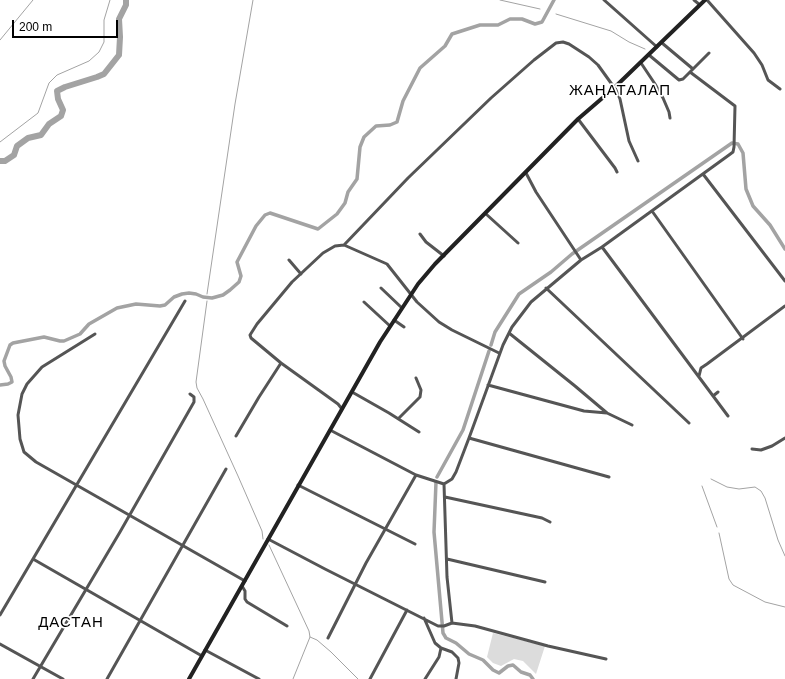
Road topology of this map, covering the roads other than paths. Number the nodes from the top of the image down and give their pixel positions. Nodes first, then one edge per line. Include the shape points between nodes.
1 (604, 0) edge
2 (694, 0) edge
3 (706, 0) edge
4 (700, 5) junction
5 (662, 43) junction
6 (657, 47) junction
7 (709, 53) dead end
8 (649, 55) junction
9 (641, 63) junction
10 (693, 69) junction
11 (690, 72) junction
12 (614, 88) junction
13 (780, 89) dead end
14 (670, 118) dead end
15 (578, 119) junction
16 (638, 161) dead end
17 (617, 172) dead end
18 (526, 173) junction
19 (703, 174) junction
20 (652, 211) junction
21 (486, 214) junction
22 (420, 234) dead end
23 (518, 243) dead end
24 (344, 245) junction
25 (602, 247) junction
26 (444, 256) junction
27 (289, 260) dead end
28 (581, 260) junction
29 (301, 274) junction
30 (785, 281) edge
31 (381, 288) dead end
32 (546, 288) junction
33 (411, 295) junction
34 (185, 301) dead end
35 (364, 302) dead end
36 (785, 306) edge
37 (402, 308) junction
38 (394, 320) junction
39 (390, 326) junction
40 (404, 327) dead end
41 (509, 333) junction
42 (95, 334) dead end
43 (743, 338) junction
44 (499, 353) junction
45 (281, 363) junction
46 (699, 376) junction
47 (416, 378) dead end
48 (488, 385) junction
49 (352, 392) junction
50 (718, 392) dead end
51 (190, 394) dead end
52 (713, 396) junction
53 (342, 409) junction
54 (607, 414) junction
55 (728, 416) dead end
56 (399, 418) junction
57 (689, 423) dead end
58 (632, 425) dead end
59 (330, 430) junction
60 (419, 432) dead end
61 (236, 436) dead end
62 (470, 438) junction
63 (785, 438) edge
64 (752, 449) dead end
65 (226, 469) dead end
66 (416, 475) junction
67 (609, 477) dead end
68 (444, 484) junction
69 (77, 485) junction
70 (298, 485) junction
71 (445, 497) junction
72 (130, 514) junction
73 (550, 522) dead end
74 (386, 529) junction
75 (268, 539) junction
76 (415, 544) dead end
77 (183, 545) junction
78 (32, 552) dead end
79 (37, 553) junction
80 (34, 559) junction
81 (447, 559) junction
82 (245, 580) junction
83 (545, 582) dead end
84 (355, 584) junction
85 (242, 586) junction
86 (86, 590) junction
87 (407, 610) junction
88 (0, 615) edge
89 (424, 618) junction
90 (140, 621) junction
91 (452, 623) junction
92 (288, 626) dead end
93 (328, 638) dead end
94 (0, 644) edge
95 (441, 648) junction
96 (205, 650) junction
97 (202, 656) junction
98 (606, 659) dead end
99 (40, 666) junction
100 (33, 679) edge
101 (63, 679) edge
102 (107, 679) edge
103 (189, 679) edge
104 (259, 679) edge
105 (370, 679) edge
106 (425, 679) edge
107 (456, 679) edge

1 - 6 street
2 - 4 street
3 - 4 main road
3 - 13 street via 757,57 769,81
4 - 5 main road
5 - 6 main road
5 - 10 street
6 - 8 main road
7 - 10 street
8 - 9 main road
8 - 11 street via 678,80
9 - 12 main road
9 - 14 street via 659,91
10 - 11 street
11 - 19 street via 736,108 734,147 730,156
12 - 15 main road
12 - 16 street via 620,99 628,141
12 - 24 street via 589,57 565,42 552,45 491,98 421,165
15 - 17 street
15 - 18 main road
18 - 21 main road
18 - 28 street
19 - 20 street
19 - 30 street
20 - 25 street
20 - 43 street
21 - 23 street
21 - 26 main road
22 - 26 street
24 - 29 street via 335,246 323,253
24 - 33 street via 387,264
25 - 28 street
25 - 46 street
26 - 33 main road
27 - 29 street
28 - 32 street
29 - 45 street via 250,334 251,338
31 - 37 street
32 - 41 street via 525,309
32 - 57 street
33 - 37 main road
33 - 44 street via 445,326
34 - 69 street
35 - 39 street
36 - 43 street
37 - 38 main road
38 - 39 main road
38 - 40 street
39 - 49 main road
41 - 44 street
41 - 54 street
42 - 69 street via 38,370 22,394 19,408 24,452
43 - 46 street via 702,368
44 - 48 street
45 - 53 street
45 - 61 street
46 - 52 street
47 - 56 street via 421,390 420,397
48 - 54 street via 584,411
48 - 62 street
49 - 53 main road
49 - 56 street
50 - 52 street
51 - 72 street via 194,397 194,402
52 - 55 street
53 - 59 main road
54 - 58 street
56 - 60 street
59 - 66 street
59 - 70 main road
62 - 67 street
62 - 68 street via 453,477
63 - 64 street via 761,450
65 - 77 street
66 - 68 street
66 - 74 street
68 - 71 street
69 - 72 street
69 - 79 street
70 - 74 street
70 - 75 main road
71 - 73 street via 542,518
71 - 81 street
72 - 77 street
72 - 86 street
74 - 76 street
74 - 84 street
75 - 82 main road
75 - 84 street
77 - 82 street
77 - 90 street
78 - 79 street
79 - 80 street
80 - 86 street
80 - 88 street
81 - 83 street
81 - 91 street
82 - 85 main road
84 - 87 street
84 - 93 street
85 - 92 street via 247,602
85 - 96 main road
86 - 90 street
86 - 99 street
87 - 89 street
87 - 105 street
89 - 91 street via 440,626
89 - 95 street via 435,643
90 - 97 street
90 - 102 street
91 - 98 street via 475,626
94 - 99 street
95 - 106 street via 439,657
95 - 107 street via 458,658
96 - 97 main road
96 - 104 street
97 - 103 main road
99 - 100 street
99 - 101 street

